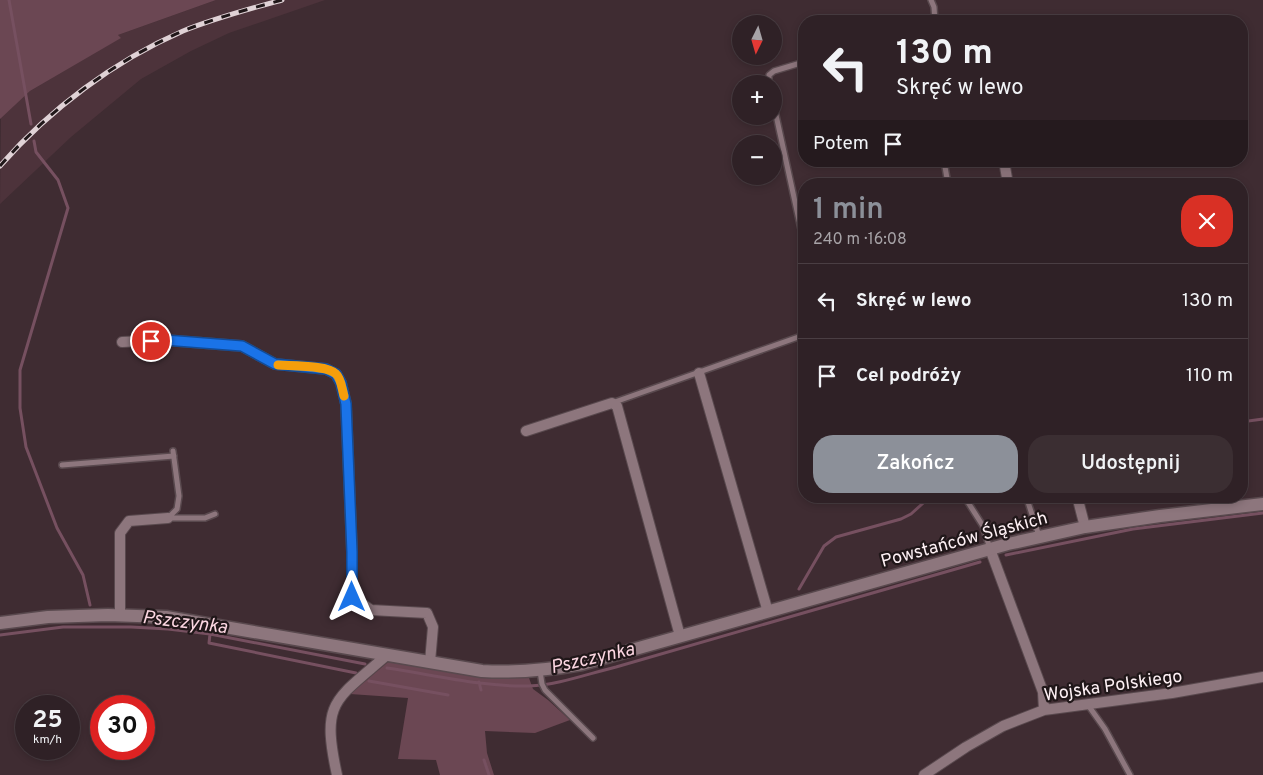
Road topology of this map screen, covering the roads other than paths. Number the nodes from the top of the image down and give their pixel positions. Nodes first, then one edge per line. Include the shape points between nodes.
1 (931, 0) edge
2 (935, 15) edge
3 (798, 64) edge
4 (769, 75) edge
5 (778, 125) edge
6 (798, 215) edge
7 (798, 337) edge
8 (122, 342) dead end
9 (699, 373) junction
10 (612, 403) junction
11 (526, 431) dead end
12 (62, 465) dead end
13 (968, 503) edge
14 (1028, 503) edge
15 (1079, 503) edge
16 (1263, 504) edge
17 (215, 514) dead end
18 (168, 518) junction
19 (1085, 528) junction
20 (1039, 537) junction
21 (990, 549) junction
22 (768, 612) junction
23 (120, 616) junction
24 (0, 623) edge
25 (680, 636) junction
26 (387, 655) junction
27 (430, 662) junction
28 (540, 671) junction
29 (1263, 678) edge
30 (1087, 704) junction
31 (1044, 710) junction
32 (592, 738) dead end
33 (337, 775) edge
34 (924, 775) edge
35 (1130, 775) edge

1 - 2 lane
3 - 4 lane
5 - 6 lane
7 - 9 lane
8 - 27 street via 165,340 242,346 275,364 326,369 336,374 346,404 352,597 371,610 427,613 433,627
9 - 10 lane
9 - 22 street
10 - 11 street
10 - 25 street via 617,406
12 - 18 lane via 174,454 179,496 177,509
13 - 21 lane via 983,526
14 - 20 lane
15 - 19 street
16 - 19 street, Powstańców Śląskich
17 - 18 lane via 205,518
18 - 23 street via 129,521 120,533
19 - 20 street, Powstańców Śląskich
20 - 21 street, Powstańców Śląskich
21 - 22 street, Powstańców Śląskich
21 - 31 street via 1043,692
22 - 25 street, Powstańców Śląskich
23 - 24 street, Powstańców Śląskich via 48,617
23 - 26 street, Powstańców Śląskich via 175,619
25 - 28 street, Powstańców Śląskich via 582,664
26 - 27 street, Powstańców Śląskich
26 - 33 street via 346,690 334,707 330,745
27 - 28 street, Powstańców Śląskich via 482,671
28 - 32 lane via 545,690
29 - 30 street, Wojska Polskiego
30 - 31 street, Wojska Polskiego
30 - 35 lane via 1105,728
31 - 34 street, Wojska Polskiego via 1003,726

